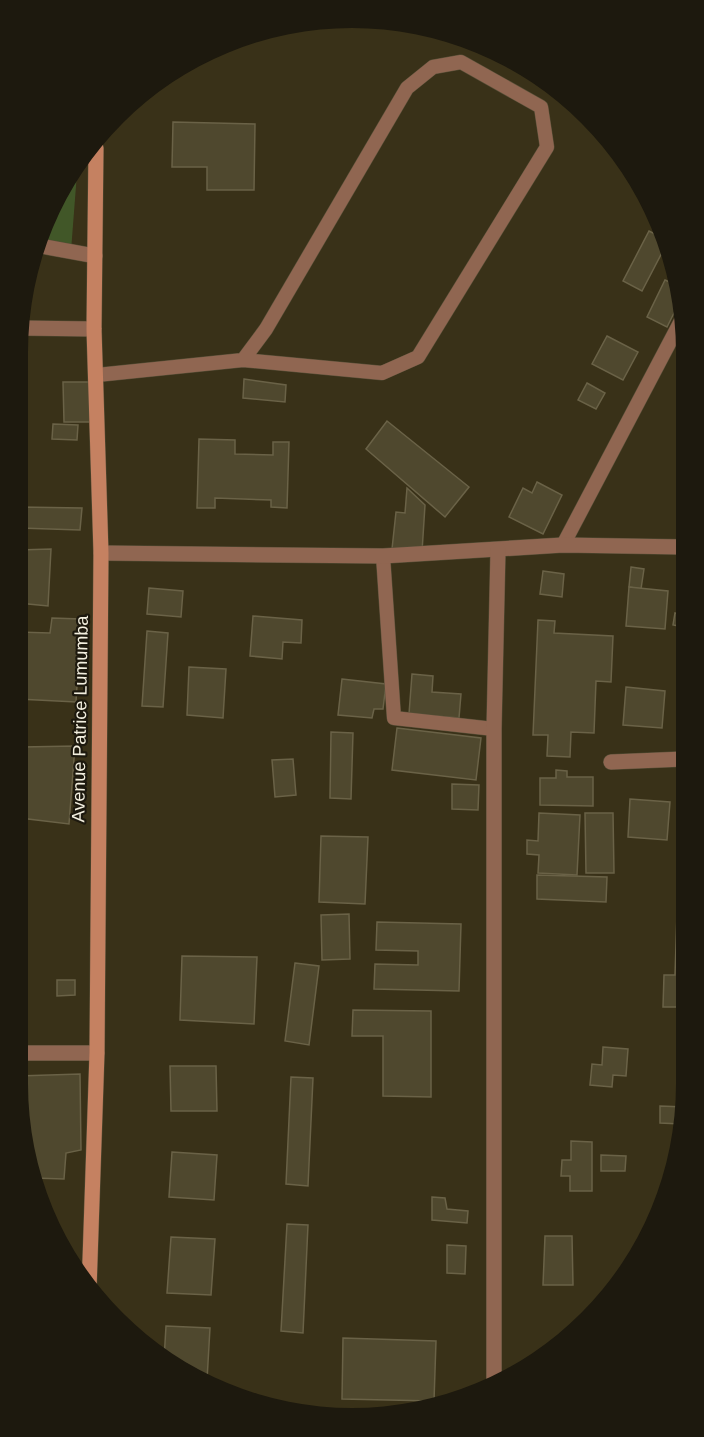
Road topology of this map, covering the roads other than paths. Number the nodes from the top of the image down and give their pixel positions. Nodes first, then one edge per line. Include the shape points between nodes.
1 (96, 154) edge
2 (46, 247) edge
3 (95, 256) junction
4 (29, 328) edge
5 (94, 329) junction
6 (675, 332) edge
7 (243, 360) junction
8 (97, 375) junction
9 (563, 545) junction
10 (676, 547) edge
11 (498, 550) junction
12 (101, 553) junction
13 (383, 556) junction
14 (494, 729) junction
15 (676, 759) edge
16 (611, 762) dead end
17 (28, 1053) edge
18 (97, 1053) junction
19 (90, 1274) edge
20 (494, 1375) edge

1 - 3 street, Avenue Patrice Lumumba
2 - 3 street
3 - 5 street, Avenue Patrice Lumumba
4 - 5 street
5 - 8 street, Avenue Patrice Lumumba
6 - 9 lane
7 - 7 lane via 382,373 418,357 547,147 541,107 461,62 433,67 407,88 266,329
7 - 8 lane
8 - 12 street, Avenue Patrice Lumumba
9 - 10 street
9 - 11 street
11 - 13 street
11 - 14 street
12 - 13 street
12 - 18 street, Avenue Patrice Lumumba
13 - 14 lane via 394,718
14 - 20 street
15 - 16 street
17 - 18 street
18 - 19 street, Avenue Patrice Lumumba

